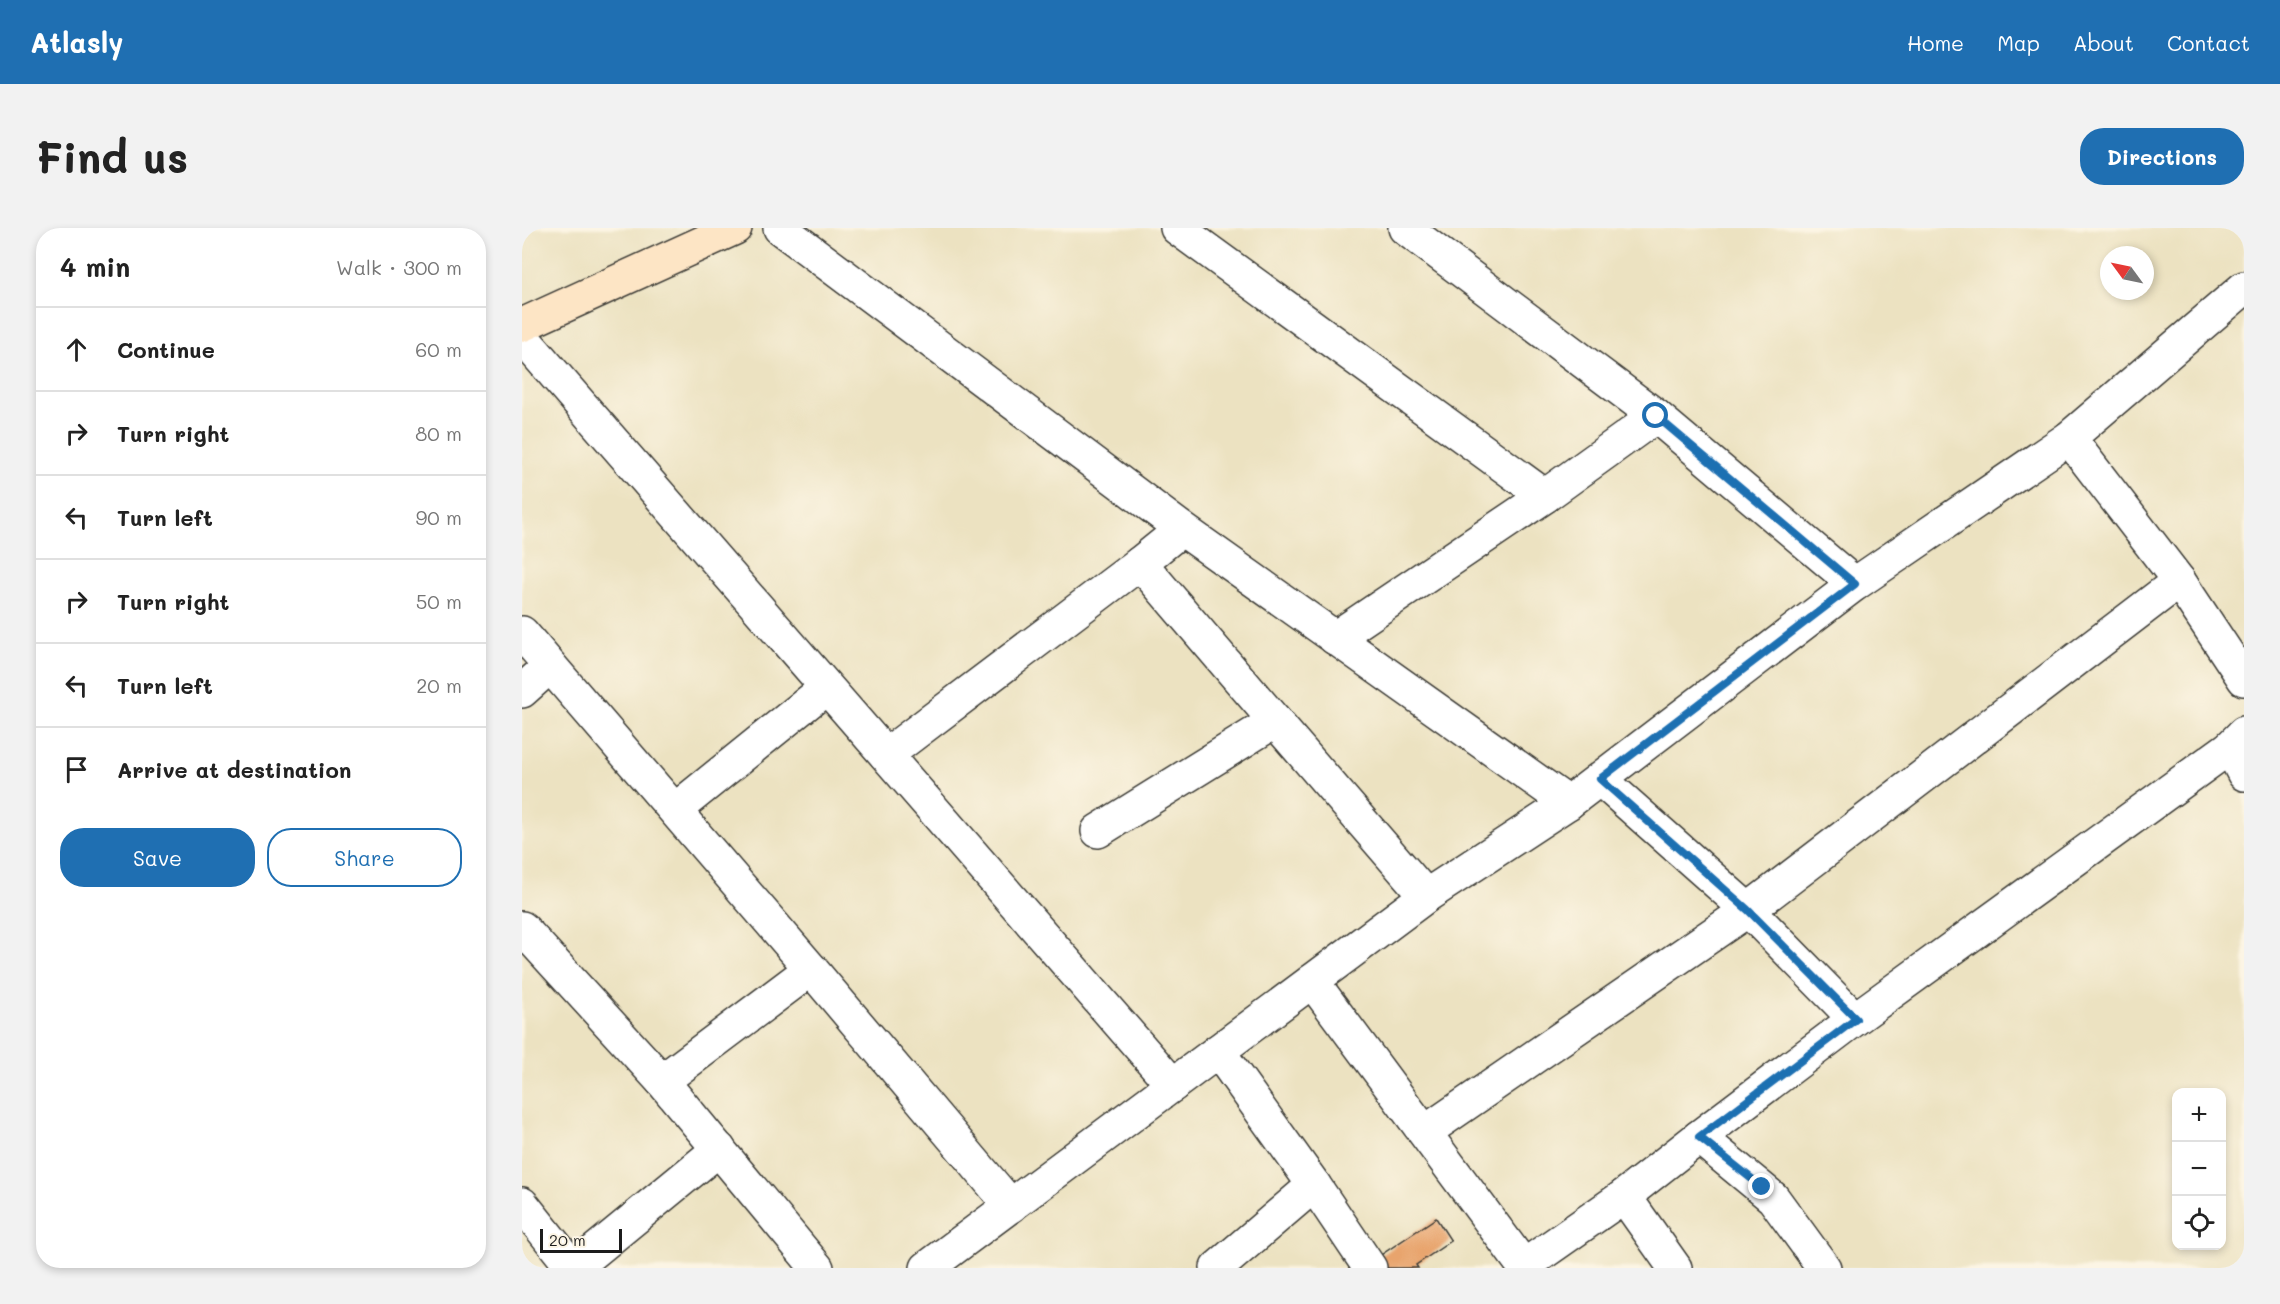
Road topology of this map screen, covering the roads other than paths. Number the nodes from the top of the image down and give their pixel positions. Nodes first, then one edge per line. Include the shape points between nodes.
1 (735, 228) edge
2 (780, 228) edge
3 (1177, 228) edge
4 (1405, 228) edge
5 (2244, 288) edge
6 (522, 325) edge
7 (522, 338) edge
8 (1656, 416) junction
9 (2069, 438) junction
10 (1545, 496) junction
11 (1182, 529) junction
12 (1140, 563) junction
13 (2179, 581) junction
14 (1855, 584) junction
15 (522, 633) edge
16 (1335, 638) junction
17 (550, 666) junction
18 (2244, 679) edge
19 (826, 688) junction
20 (522, 691) edge
21 (1275, 721) junction
22 (2239, 752) edge
23 (886, 755) junction
24 (1600, 779) junction
25 (1568, 803) junction
26 (675, 810) junction
27 (1098, 831) dead end
28 (1426, 896) junction
29 (1748, 910) junction
30 (522, 928) edge
31 (811, 969) junction
32 (1312, 981) junction
33 (1856, 1019) junction
34 (1218, 1051) junction
35 (662, 1080) junction
36 (1173, 1085) junction
37 (1425, 1132) junction
38 (1699, 1137) junction
39 (719, 1149) junction
40 (1314, 1185) junction
41 (1624, 1196) junction
42 (522, 1204) edge
43 (1011, 1206) junction
44 (1525, 1267) edge
45 (574, 1268) edge
46 (817, 1268) edge
47 (927, 1268) edge
48 (1217, 1268) edge
49 (1370, 1268) edge
50 (1676, 1268) edge
51 (1824, 1268) edge

1 - 6 main road
2 - 11 street
3 - 10 street
4 - 8 street
5 - 9 street
7 - 19 street
8 - 10 street
8 - 14 street
9 - 13 street
9 - 14 street
10 - 16 street
11 - 12 street
11 - 16 street
12 - 21 street
12 - 23 street
13 - 18 street
13 - 29 street
14 - 24 street
15 - 17 street
16 - 25 street
17 - 20 street
17 - 26 street
19 - 23 street
19 - 26 street
21 - 27 street
21 - 28 street
22 - 33 street
23 - 36 street
24 - 25 street
24 - 29 street
25 - 28 street
26 - 31 street
28 - 32 street
29 - 33 street
29 - 37 street
30 - 35 street
31 - 35 street
31 - 43 street
32 - 34 street
32 - 37 street
33 - 38 street
34 - 36 street
34 - 40 street
35 - 39 street
36 - 43 street
37 - 44 street
38 - 41 street
38 - 51 street via 1773,1198
39 - 45 street
39 - 46 street
40 - 48 street
40 - 49 street
41 - 44 street
41 - 50 street
42 - 45 street
43 - 47 street

